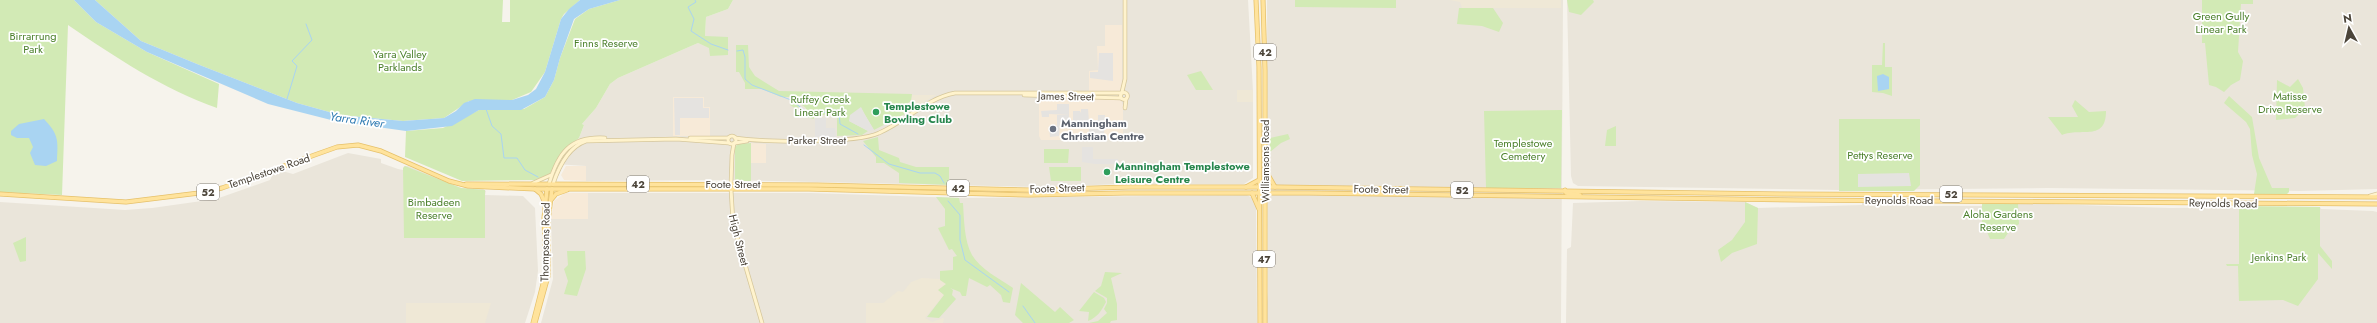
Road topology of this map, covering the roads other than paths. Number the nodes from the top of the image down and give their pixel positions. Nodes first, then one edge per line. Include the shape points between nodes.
1 (1125, 0) edge
2 (1256, 0) edge
3 (1262, 0) edge
4 (1125, 79) junction
5 (1122, 93) junction
6 (1127, 93) junction
7 (952, 94) joint
8 (1102, 95) junction
9 (1123, 98) junction
10 (728, 138) junction
11 (735, 138) junction
12 (676, 139) junction
13 (583, 140) junction
14 (753, 140) junction
15 (729, 143) junction
16 (735, 143) junction
17 (732, 155) junction
18 (1266, 170) junction
19 (551, 175) junction
20 (1259, 180) junction
21 (459, 184) junction
22 (531, 184) junction
23 (549, 184) junction
24 (554, 184) junction
25 (731, 184) junction
26 (1170, 186) junction
27 (1108, 187) junction
28 (1123, 187) junction
29 (1266, 187) junction
30 (1274, 187) junction
31 (951, 188) junction
32 (1244, 188) junction
33 (1259, 188) junction
34 (1309, 188) junction
35 (534, 189) junction
36 (547, 189) junction
37 (552, 189) junction
38 (570, 189) junction
39 (731, 189) junction
40 (1037, 189) junction
41 (1428, 189) junction
42 (1565, 190) junction
43 (1596, 191) junction
44 (1169, 192) junction
45 (951, 193) junction
46 (1108, 193) junction
47 (1124, 193) junction
48 (1252, 193) junction
49 (1266, 193) junction
50 (1309, 193) junction
51 (0, 194) edge
52 (1259, 194) junction
53 (1923, 194) junction
54 (1038, 195) junction
55 (1428, 195) junction
56 (1565, 196) joint
57 (1582, 196) junction
58 (2377, 196) edge
59 (1596, 197) junction
60 (2203, 197) junction
61 (2292, 198) junction
62 (1923, 200) junction
63 (2203, 202) junction
64 (2292, 203) junction
65 (547, 204) junction
66 (2377, 204) edge
67 (1259, 210) junction
68 (534, 323) edge
69 (762, 323) edge
70 (1260, 323) edge
71 (1266, 323) edge

1 - 4 main road
2 - 20 main road, Williamsons Road / 42
3 - 18 main road, Williamsons Road / 42
4 - 5 main road
4 - 6 main road
5 - 6 main road, James Street
5 - 8 main road, James Street
5 - 9 main road
6 - 9 main road
7 - 8 main road, James Street
7 - 14 main road, Parker Street via 934,101 880,133 846,140
8 - 9 main road, James Street
10 - 11 main road, Parker Street
10 - 12 main road
10 - 15 main road, High Street
11 - 14 main road, Parker Street
11 - 16 main road, High Street
12 - 13 main road
12 - 15 main road
13 - 19 main road via 565,150
13 - 24 main road via 563,160
14 - 16 main road, Parker Street
15 - 16 main road, Parker Street
15 - 17 main road, High Street
16 - 17 main road, High Street
17 - 25 main road, High Street
18 - 29 main road, Williamsons Road / 42
18 - 30 main road
19 - 22 main road
19 - 23 main road
20 - 32 main road
20 - 33 main road, Williamsons Road / 42
21 - 22 main road, Templestowe Road / 52
21 - 35 main road, Templestowe Road / 52 via 472,187
21 - 51 main road, Templestowe Road / 52 via 368,146 352,145 337,147 222,188 199,193 126,202
22 - 23 main road, Templestowe Road / 52
23 - 24 main road, Foote Street / 42
23 - 36 main road, Thompsons Road
24 - 25 main road, Foote Street / 42
24 - 37 main road, Thompsons Road
25 - 31 main road, Foote Street / 42
25 - 39 main road, High Street
26 - 28 main road, Foote Street / 42
26 - 32 main road, Foote Street / 42
26 - 44 main road
27 - 28 main road, Foote Street / 42
27 - 40 main road, Foote Street / 42
27 - 46 main road
28 - 47 main road
29 - 30 main road, Foote Street / 52
29 - 33 main road, Foote Street / 52
29 - 49 main road, Williamsons Road / 42
30 - 34 main road, Foote Street / 52
31 - 40 main road, Foote Street / 42
31 - 45 main road
32 - 33 main road, Foote Street / 42
33 - 52 main road, Williamsons Road / 47
34 - 41 main road, Foote Street / 52
34 - 50 main road
35 - 36 main road, Templestowe Road / 52
35 - 65 main road via 541,194
36 - 37 main road, Templestowe Road / 52
36 - 65 main road, Thompsons Road
37 - 38 main road, Foote Street / 52
37 - 65 main road, Thompsons Road
38 - 39 main road, Foote Street / 42
38 - 65 main road, 42 via 556,194
39 - 45 main road, Foote Street / 42
39 - 69 main road, High Street via 733,223
40 - 54 main road
41 - 42 main road, Foote Street / 52
41 - 55 main road
42 - 43 main road, Reynolds Road / 52
42 - 57 main road via 1566,193
43 - 53 main road, Reynolds Road / 52
43 - 59 main road
44 - 47 main road, Foote Street / 42
44 - 48 main road, Foote Street / 42
45 - 54 main road, Foote Street / 42
46 - 47 main road, Foote Street / 42
46 - 54 main road, Foote Street / 42
48 - 52 main road, Foote Street / 42
48 - 67 main road
49 - 50 main road, Foote Street / 52
49 - 52 main road, Foote Street / 42
49 - 71 main road, Williamsons Road / 47
50 - 55 main road, Foote Street / 52
52 - 67 main road, Williamsons Road / 47
53 - 60 main road, Reynolds Road / 52
53 - 62 main road
55 - 56 main road, Foote Street / 52
56 - 57 main road, Reynolds Road / 52
57 - 59 main road, Reynolds Road / 52
58 - 61 main road, Reynolds Road / 52
59 - 62 main road, Reynolds Road / 52
60 - 61 main road, Reynolds Road / 52
60 - 63 main road
61 - 64 main road
62 - 63 main road, Reynolds Road / 52
63 - 64 main road, Reynolds Road / 52
64 - 66 main road, Reynolds Road / 52
65 - 68 main road, Thompsons Road via 546,272
67 - 70 main road, Williamsons Road / 47

